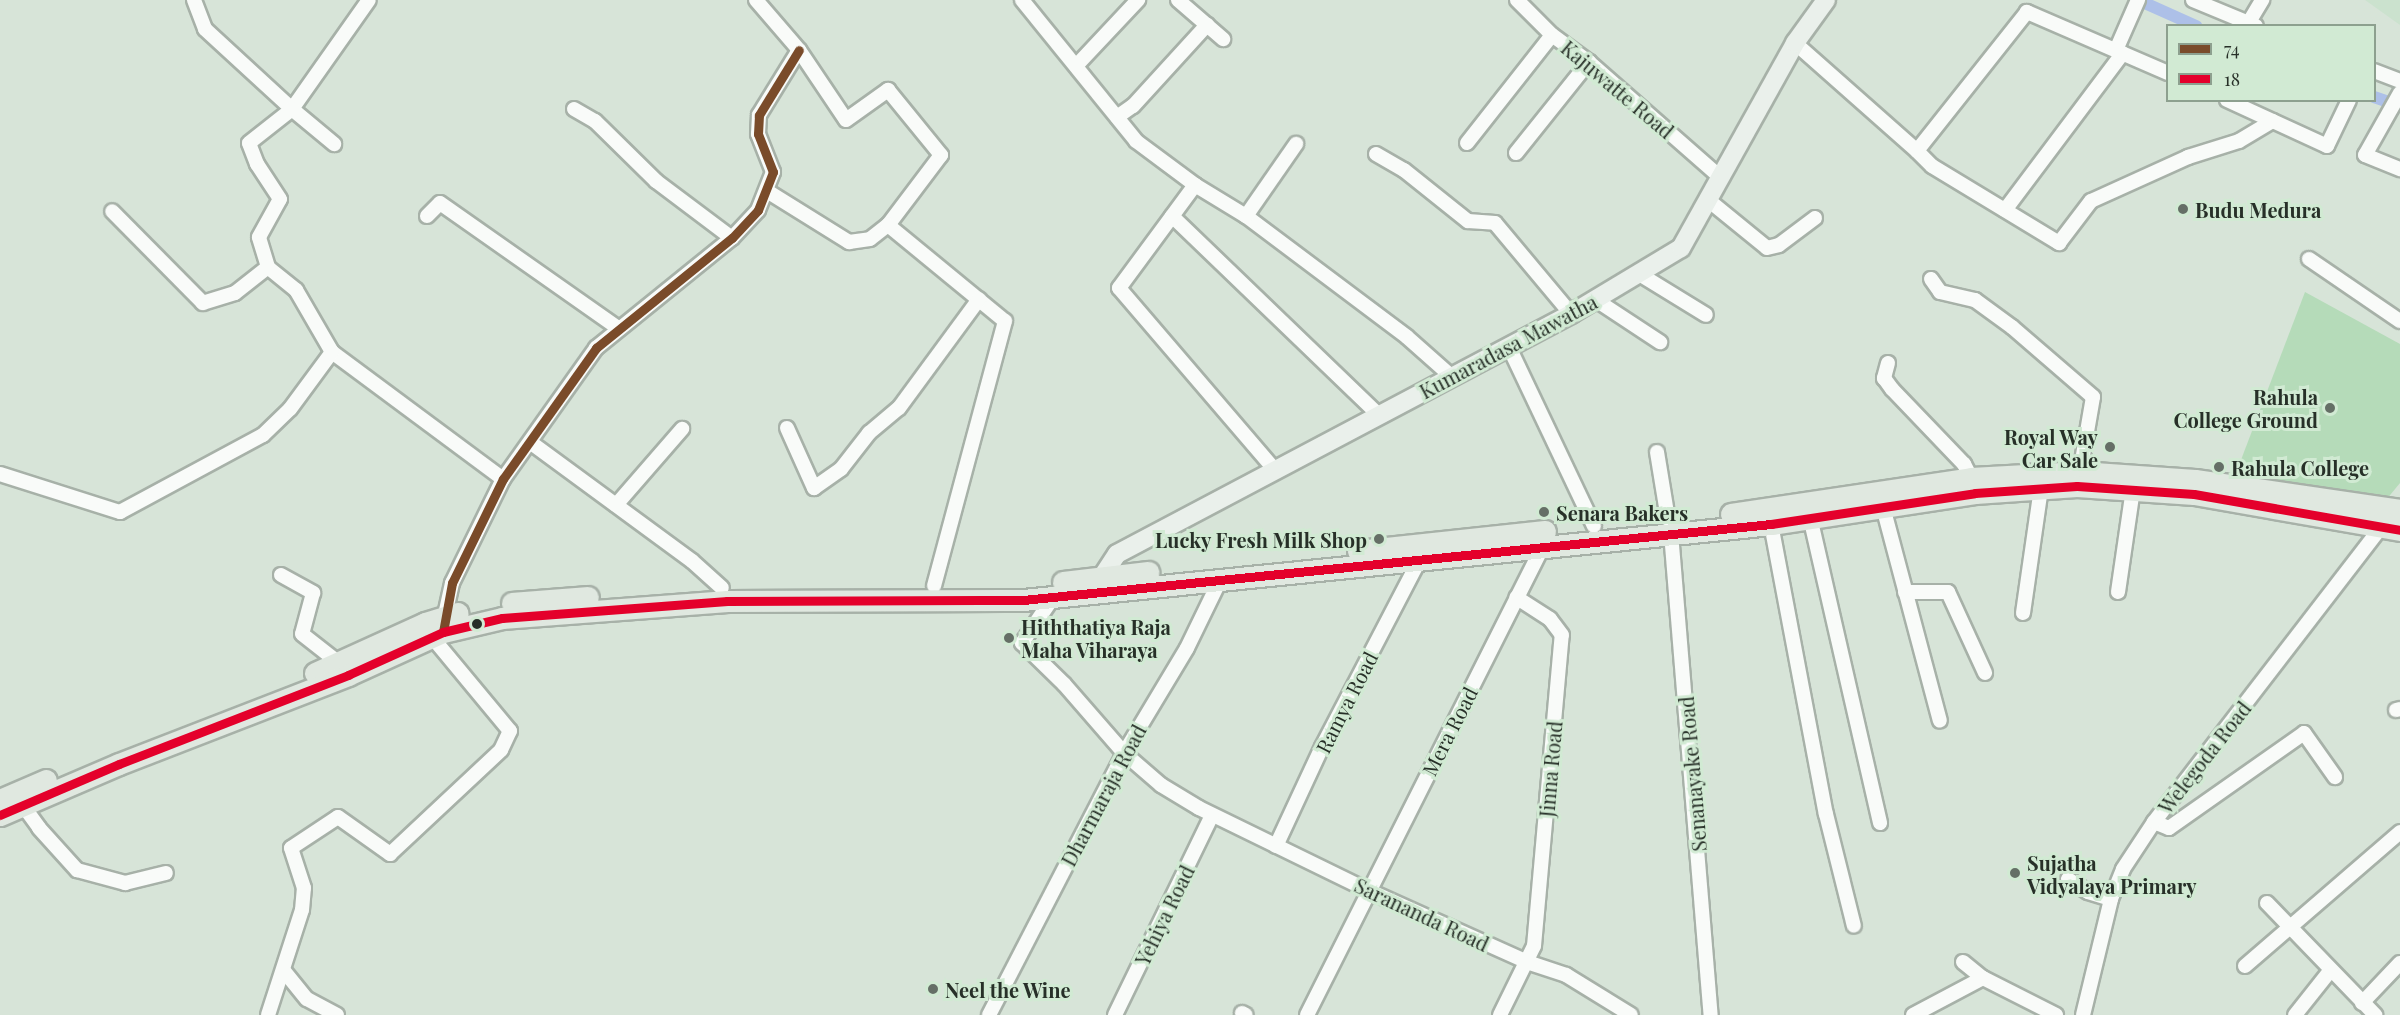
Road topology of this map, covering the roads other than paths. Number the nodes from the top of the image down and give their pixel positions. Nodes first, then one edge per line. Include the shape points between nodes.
1 (194, 0) edge
2 (369, 0) edge
3 (756, 0) edge
4 (1138, 0) edge
5 (1178, 0) edge
6 (1517, 0) edge
7 (1826, 0) edge
8 (2138, 0) edge
9 (2193, 0) edge
10 (2262, 0) edge
11 (1029, 3) edge
12 (2252, 24) edge
13 (1207, 25) junction
14 (1552, 35) junction
15 (1224, 39) dead end
16 (1795, 43) junction
17 (799, 50) junction
18 (2119, 52) junction
19 (1589, 62) junction
20 (1076, 66) junction
21 (2166, 73) edge
22 (2376, 73) edge
23 (2400, 81) edge
24 (2400, 93) edge
25 (2231, 102) edge
26 (2348, 102) edge
27 (292, 109) junction
28 (574, 109) dead end
29 (1117, 117) junction
30 (2272, 121) junction
31 (1467, 143) dead end
32 (334, 144) dead end
33 (1296, 144) dead end
34 (1917, 151) junction
35 (1516, 153) dead end
36 (1376, 154) dead end
37 (2400, 169) edge
38 (1720, 177) junction
39 (1195, 185) junction
40 (767, 191) junction
41 (1707, 199) junction
42 (2005, 210) junction
43 (112, 211) dead end
44 (427, 216) dead end
45 (1172, 216) junction
46 (1246, 216) junction
47 (1815, 218) dead end
48 (888, 225) junction
49 (732, 238) junction
50 (2309, 259) dead end
51 (268, 267) junction
52 (1641, 275) junction
53 (1931, 279) dead end
54 (979, 299) junction
55 (1596, 300) junction
56 (1571, 314) junction
57 (1706, 315) dead end
58 (2400, 321) edge
59 (618, 328) junction
60 (1660, 342) dead end
61 (1509, 347) junction
62 (332, 352) junction
63 (1888, 363) dead end
64 (1452, 377) junction
65 (1379, 415) junction
66 (787, 428) dead end
67 (682, 429) dead end
68 (530, 442) junction
69 (1657, 452) dead end
70 (1274, 469) junction
71 (2080, 472) junction
72 (0, 474) edge
73 (1971, 478) junction
74 (502, 479) junction
75 (2041, 488) junction
76 (2133, 489) junction
77 (616, 505) junction
78 (1835, 506) junction
79 (1883, 507) junction
80 (2398, 507) edge
81 (1810, 517) junction
82 (1771, 524) junction
83 (1594, 526) junction
84 (1670, 526) junction
85 (2390, 529) edge
86 (1535, 539) junction
87 (1420, 560) junction
88 (281, 575) dead end
89 (1221, 578) junction
90 (1103, 585) junction
91 (934, 586) junction
92 (722, 588) junction
93 (832, 592) junction
94 (1905, 592) junction
95 (2118, 592) dead end
96 (1054, 596) junction
97 (1516, 597) junction
98 (2023, 614) dead end
99 (439, 629) junction
100 (339, 663) junction
101 (1985, 673) dead end
102 (1940, 721) dead end
103 (1124, 753) junction
104 (2335, 777) dead end
105 (13, 800) edge
106 (1212, 814) junction
107 (0, 816) edge
108 (2154, 822) junction
109 (1880, 823) dead end
110 (2400, 832) edge
111 (1276, 846) junction
112 (166, 873) dead end
113 (2068, 879) dead end
114 (1367, 890) junction
115 (2111, 899) junction
116 (2267, 903) dead end
117 (1854, 926) dead end
118 (2288, 928) junction
119 (1527, 962) junction
120 (1963, 962) dead end
121 (2400, 963) edge
122 (2245, 966) dead end
123 (284, 971) junction
124 (2330, 971) junction
125 (1983, 978) junction
126 (2362, 1003) junction
127 (268, 1015) edge
128 (337, 1015) edge
129 (989, 1015) edge
130 (1115, 1015) edge
131 (1307, 1015) edge
132 (1500, 1015) edge
133 (1631, 1015) edge
134 (1711, 1015) edge
135 (1913, 1015) edge
136 (2056, 1015) edge
137 (2083, 1015) edge
138 (2295, 1015) edge
139 (2375, 1015) edge

1 - 27 street via 205,29
2 - 27 street
3 - 17 street
4 - 20 street
5 - 13 street
6 - 14 street, Kajuwatte Road
7 - 16 main road, Kumaradasa Mawatha
8 - 18 street
9 - 12 street
10 - 12 street
11 - 20 street
13 - 15 street
13 - 29 street via 1133,106
14 - 19 street, Kajuwatte Road
14 - 31 street
16 - 34 street
16 - 38 main road, Kumaradasa Mawatha
17 - 40 street via 759,115 758,134 773,172
17 - 48 street via 846,120 888,90 941,155
18 - 21 street
18 - 34 street via 2027,12
18 - 42 street
19 - 35 street
19 - 38 street, Kajuwatte Road
20 - 29 street
22 - 23 street
24 - 37 street via 2365,155
25 - 30 street
26 - 30 street via 2327,146
27 - 32 street
27 - 51 street via 249,143 257,164 280,200 259,237
28 - 49 street via 594,122 656,181
29 - 39 street via 1136,141
30 - 42 street via 2239,141 2188,157 2091,201 2059,243
33 - 46 street
34 - 42 street via 1932,166
36 - 56 street via 1404,170 1468,221 1496,223
38 - 41 main road, Kumaradasa Mawatha
39 - 45 street
39 - 46 street
40 - 48 street via 849,242 870,239
40 - 49 street via 758,210
41 - 47 street via 1767,248 1779,245
41 - 52 main road, Kumaradasa Mawatha via 1681,248
43 - 51 street via 204,303 235,293
44 - 59 street via 440,203
45 - 65 street
45 - 70 street via 1119,288
46 - 64 street via 1407,337
48 - 54 street
49 - 59 street
50 - 58 street
51 - 62 street via 296,290
52 - 55 main road, Kumaradasa Mawatha
52 - 57 street
53 - 71 street via 1940,292 1975,300 2093,397
54 - 66 street via 899,408 869,433 841,470 814,488
54 - 91 street via 1005,321
55 - 56 main road, Kumaradasa Mawatha
55 - 60 street
56 - 61 main road, Kumaradasa Mawatha
59 - 68 street via 596,348
61 - 64 main road, Kumaradasa Mawatha
61 - 83 street
62 - 72 street via 290,409 263,435 120,512
62 - 74 street
63 - 73 street via 1884,378 1964,464
64 - 65 main road, Kumaradasa Mawatha
65 - 70 main road, Kumaradasa Mawatha
67 - 77 street
68 - 74 street
68 - 77 street
69 - 84 street, Senanayake Road
70 - 90 main road, Kumaradasa Mawatha via 1117,554
71 - 73 highway
71 - 80 highway via 2174,478
73 - 78 highway
74 - 99 street via 452,583
75 - 76 highway
75 - 79 highway
75 - 98 street
76 - 85 highway via 2194,494
76 - 95 street
77 - 92 street
78 - 79 highway
78 - 81 highway
78 - 84 highway via 1720,516
79 - 94 street
80 - 85 main road
81 - 82 highway
81 - 109 street
82 - 84 highway
82 - 117 street via 1826,814
83 - 84 highway
83 - 86 highway
84 - 86 highway
84 - 134 street, Senanayake Road
85 - 108 street, Welegoda Road
86 - 87 highway
86 - 90 highway
86 - 97 street, Mera Road via 1530,572
87 - 89 highway
87 - 111 street, Ramya Road via 1322,747
88 - 100 street via 313,593 302,634
89 - 90 highway
89 - 103 street, Dharmaraja Road via 1187,648
90 - 91 highway
90 - 96 highway
91 - 93 highway
92 - 93 highway
92 - 99 highway via 545,599 474,609
93 - 96 highway via 974,601
93 - 99 highway via 502,618
94 - 101 street via 1948,592
94 - 102 street
96 - 103 street, Sarananda Road via 1022,643
97 - 114 street, Mera Road
97 - 119 street, Jinna Road via 1550,619 1562,635 1534,946
99 - 100 highway
99 - 105 highway via 348,675 119,764
99 - 123 street via 510,731 501,750 390,854 338,817 291,848 304,888 302,910
100 - 105 highway
103 - 106 street, Sarananda Road via 1161,785
103 - 129 street, Dharmaraja Road
104 - 108 street via 2304,733 2169,828
105 - 107 highway
105 - 112 street via 77,870 124,884
106 - 111 street, Sarananda Road
106 - 130 street, Yehiya Road
108 - 115 street, Welegoda Road via 2123,869
110 - 118 street
111 - 114 street, Sarananda Road
113 - 115 street via 2088,892
114 - 119 street, Sarananda Road
114 - 131 street, Mera Road
115 - 137 street, Welegoda Road
116 - 118 street
118 - 122 street
118 - 124 street
119 - 132 street, Jinna Road
119 - 133 street, Sarananda Road via 1566,975
120 - 125 street
121 - 126 street
123 - 127 street
123 - 128 street via 307,999
124 - 126 street
124 - 138 street
125 - 135 street
125 - 136 street
126 - 139 street

